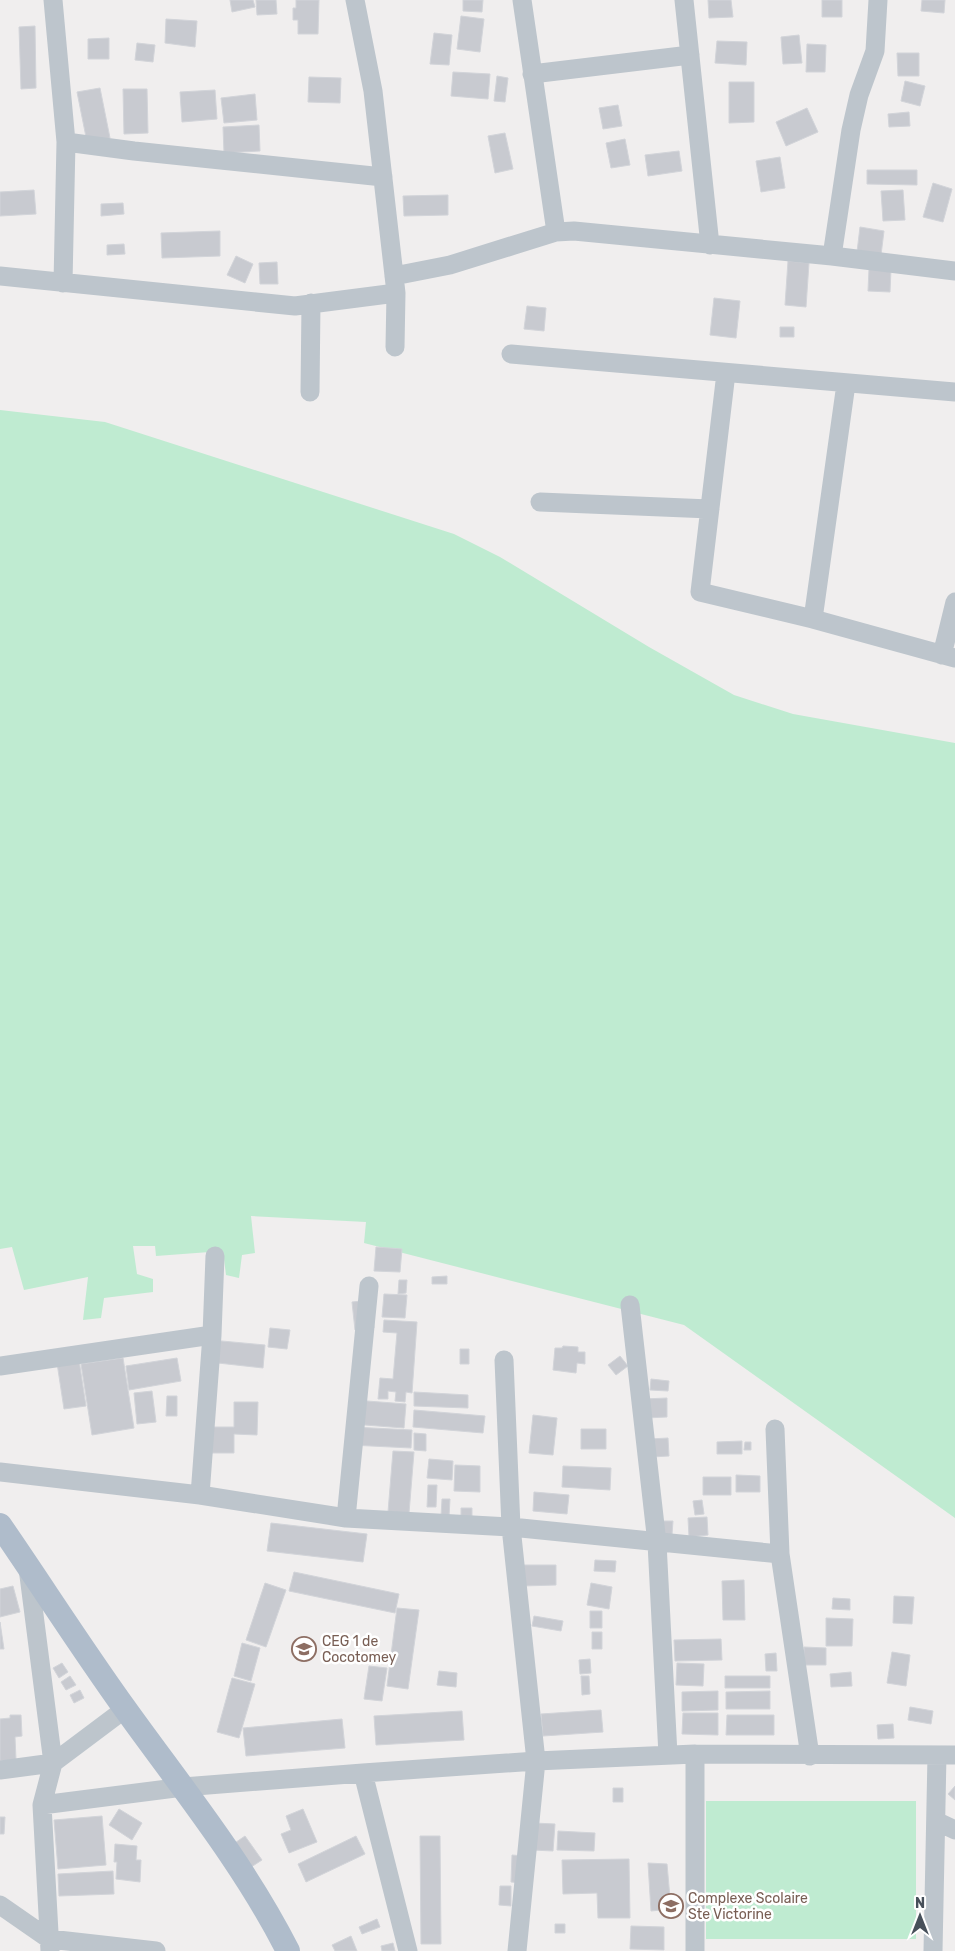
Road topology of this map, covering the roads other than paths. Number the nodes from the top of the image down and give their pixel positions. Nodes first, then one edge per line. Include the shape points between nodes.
1 (53, 0) edge
2 (355, 0) edge
3 (522, 0) edge
4 (684, 0) edge
5 (878, 0) edge
6 (690, 55) junction
7 (532, 74) junction
8 (66, 142) junction
9 (383, 177) junction
10 (556, 232) junction
11 (710, 245) junction
12 (832, 256) junction
13 (955, 271) edge
14 (0, 276) edge
15 (63, 283) junction
16 (395, 285) junction
17 (311, 303) junction
18 (395, 347) dead end
19 (511, 354) dead end
20 (726, 372) junction
21 (846, 384) junction
22 (310, 392) dead end
23 (955, 392) edge
24 (540, 502) dead end
25 (710, 509) junction
26 (955, 602) edge
27 (813, 619) junction
28 (948, 657) edge
29 (215, 1256) dead end
30 (369, 1286) dead end
31 (630, 1305) dead end
32 (212, 1335) junction
33 (504, 1360) dead end
34 (0, 1366) edge
35 (774, 1430) dead end
36 (0, 1472) edge
37 (200, 1495) junction
38 (346, 1518) junction
39 (0, 1525) edge
40 (511, 1527) junction
41 (658, 1543) junction
42 (780, 1554) junction
43 (28, 1565) junction
44 (125, 1708) junction
45 (695, 1754) junction
46 (668, 1755) junction
47 (946, 1755) edge
48 (810, 1756) junction
49 (536, 1761) junction
50 (53, 1763) junction
51 (0, 1770) edge
52 (363, 1773) junction
53 (183, 1787) junction
54 (42, 1805) junction
55 (936, 1822) junction
56 (955, 1830) edge
57 (0, 1905) edge
58 (49, 1945) edge
59 (156, 1951) edge
60 (288, 1951) edge
61 (408, 1951) edge
62 (517, 1951) edge
63 (695, 1951) edge
64 (932, 1951) edge

1 - 8 street
2 - 9 street via 373,91
3 - 7 street
4 - 6 street
5 - 12 street via 875,50 851,130
6 - 7 street
6 - 11 street
7 - 10 street
8 - 9 street
8 - 15 street
9 - 16 street
10 - 11 street via 574,231
10 - 16 street
11 - 12 street
12 - 13 street
14 - 15 street
15 - 17 street via 266,304 295,306
16 - 17 street
16 - 18 street
17 - 22 street
19 - 20 street
20 - 21 street
20 - 25 street
21 - 23 street
21 - 27 street
24 - 25 street
25 - 27 street via 700,592
26 - 28 street
27 - 28 street
29 - 32 street
30 - 38 street
31 - 41 street
32 - 34 street
32 - 37 street
33 - 40 street
35 - 42 street
36 - 37 street
37 - 38 street
38 - 40 street
39 - 43 main road
40 - 41 street
40 - 49 street
41 - 42 street
41 - 46 street
42 - 48 street
43 - 44 main road
43 - 50 street
44 - 50 street
44 - 53 main road
45 - 46 street
45 - 48 street
45 - 63 street
46 - 49 street
47 - 48 street
47 - 55 street
49 - 52 street
49 - 62 street
50 - 51 street
50 - 54 street
52 - 53 street
52 - 61 street
53 - 54 street
53 - 60 main road via 243,1872
54 - 58 street
55 - 56 street
55 - 64 street
57 - 58 street
58 - 59 street

